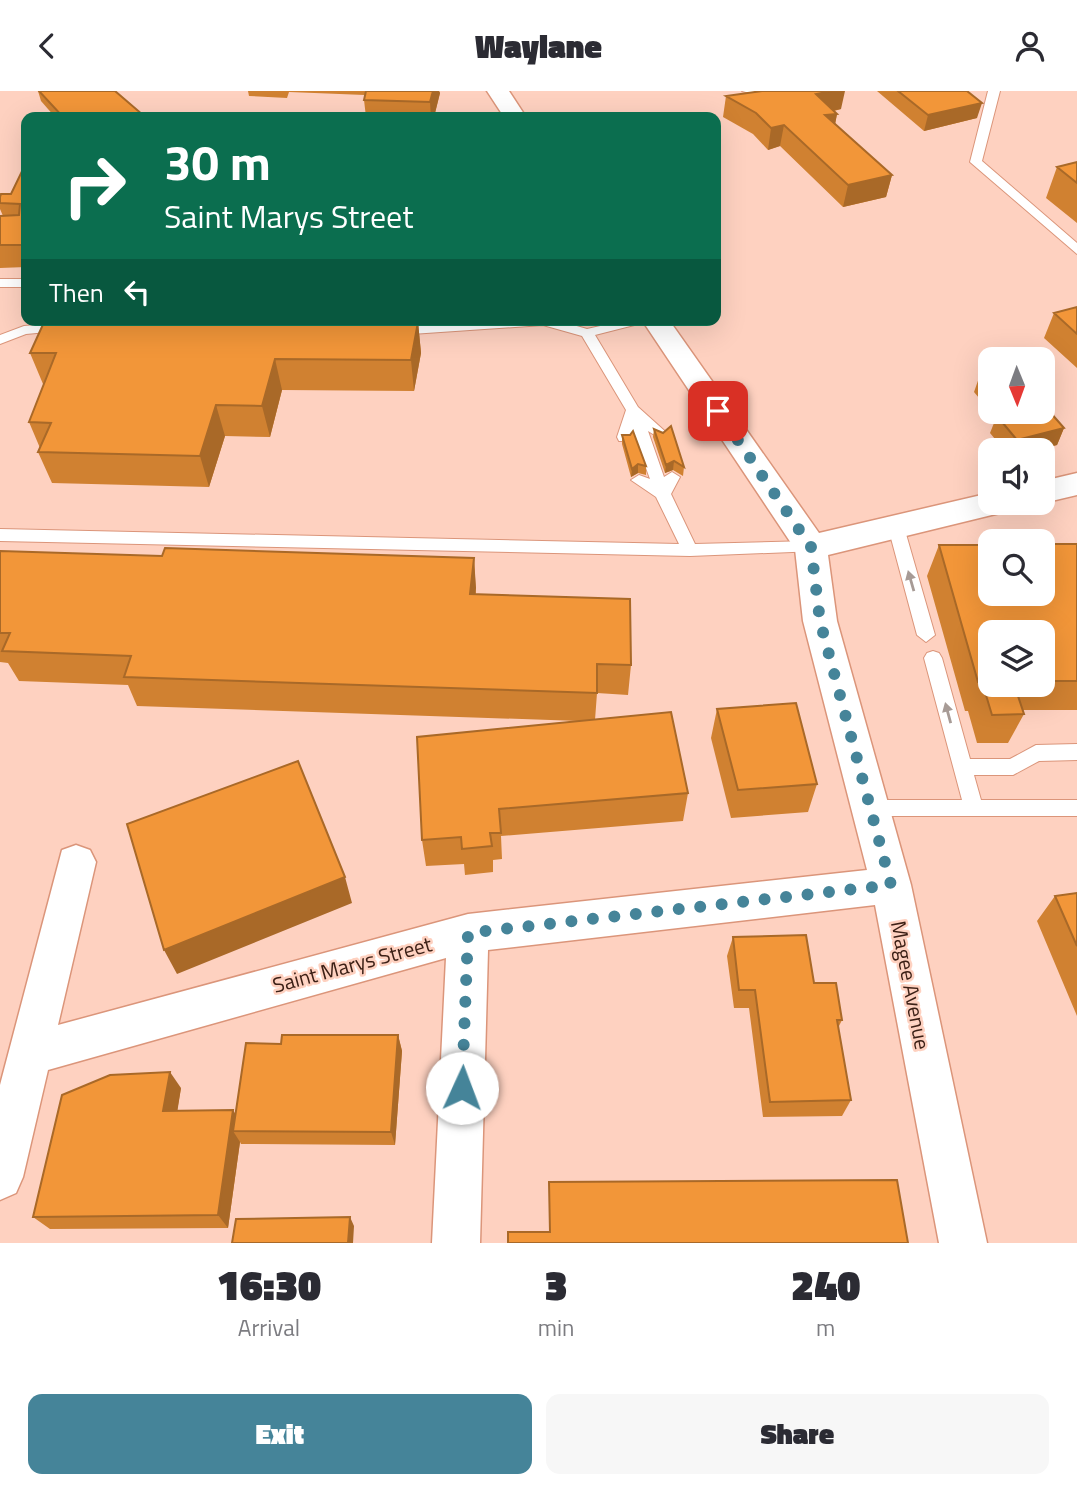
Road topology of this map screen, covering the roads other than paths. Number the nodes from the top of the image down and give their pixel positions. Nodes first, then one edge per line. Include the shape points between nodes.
1 (498, 91) edge
2 (748, 91) edge
3 (797, 91) edge
4 (994, 91) edge
5 (512, 112) edge
6 (1077, 250) edge
7 (0, 283) edge
8 (21, 283) edge
9 (476, 326) edge
10 (561, 326) edge
11 (619, 326) edge
12 (659, 326) edge
13 (82, 327) edge
14 (382, 333) edge
15 (587, 333) junction
16 (0, 341) edge
17 (633, 410) junction
18 (661, 434) edge
19 (624, 437) edge
20 (672, 477) dead end
21 (639, 480) dead end
22 (1077, 484) edge
23 (1055, 489) edge
24 (663, 494) junction
25 (978, 507) edge
26 (896, 527) junction
27 (0, 534) edge
28 (811, 547) junction
29 (690, 550) junction
30 (926, 635) dead end
31 (933, 658) dead end
32 (1077, 752) edge
33 (963, 767) junction
34 (870, 808) junction
35 (974, 808) junction
36 (1077, 808) edge
37 (76, 862) dead end
38 (891, 885) junction
39 (468, 933) junction
40 (29, 1053) junction
41 (0, 1177) edge
42 (456, 1243) edge
43 (963, 1243) edge

1 - 5 street
2 - 3 lane via 771,95
4 - 6 lane via 976,162
7 - 8 lane
9 - 14 lane
10 - 15 lane
11 - 15 lane
12 - 28 street, Magee Avenue
13 - 16 lane via 43,326
15 - 17 lane
17 - 18 lane
17 - 19 lane
17 - 24 lane
20 - 24 lane
21 - 24 lane
22 - 23 street
24 - 29 lane
25 - 26 street
26 - 28 street
30 -> 26 lane
27 - 29 lane
28 - 29 lane
28 - 34 street, Magee Avenue via 820,621
33 -> 31 lane
32 - 33 lane via 1036,753 1013,767
33 - 35 lane
34 - 35 lane
34 - 38 street, Magee Avenue
35 - 36 lane
37 - 40 street
38 - 39 street, Saint Marys Street
38 - 43 street, Magee Avenue
39 - 40 street, Saint Marys Street
39 - 42 street
40 - 41 street

